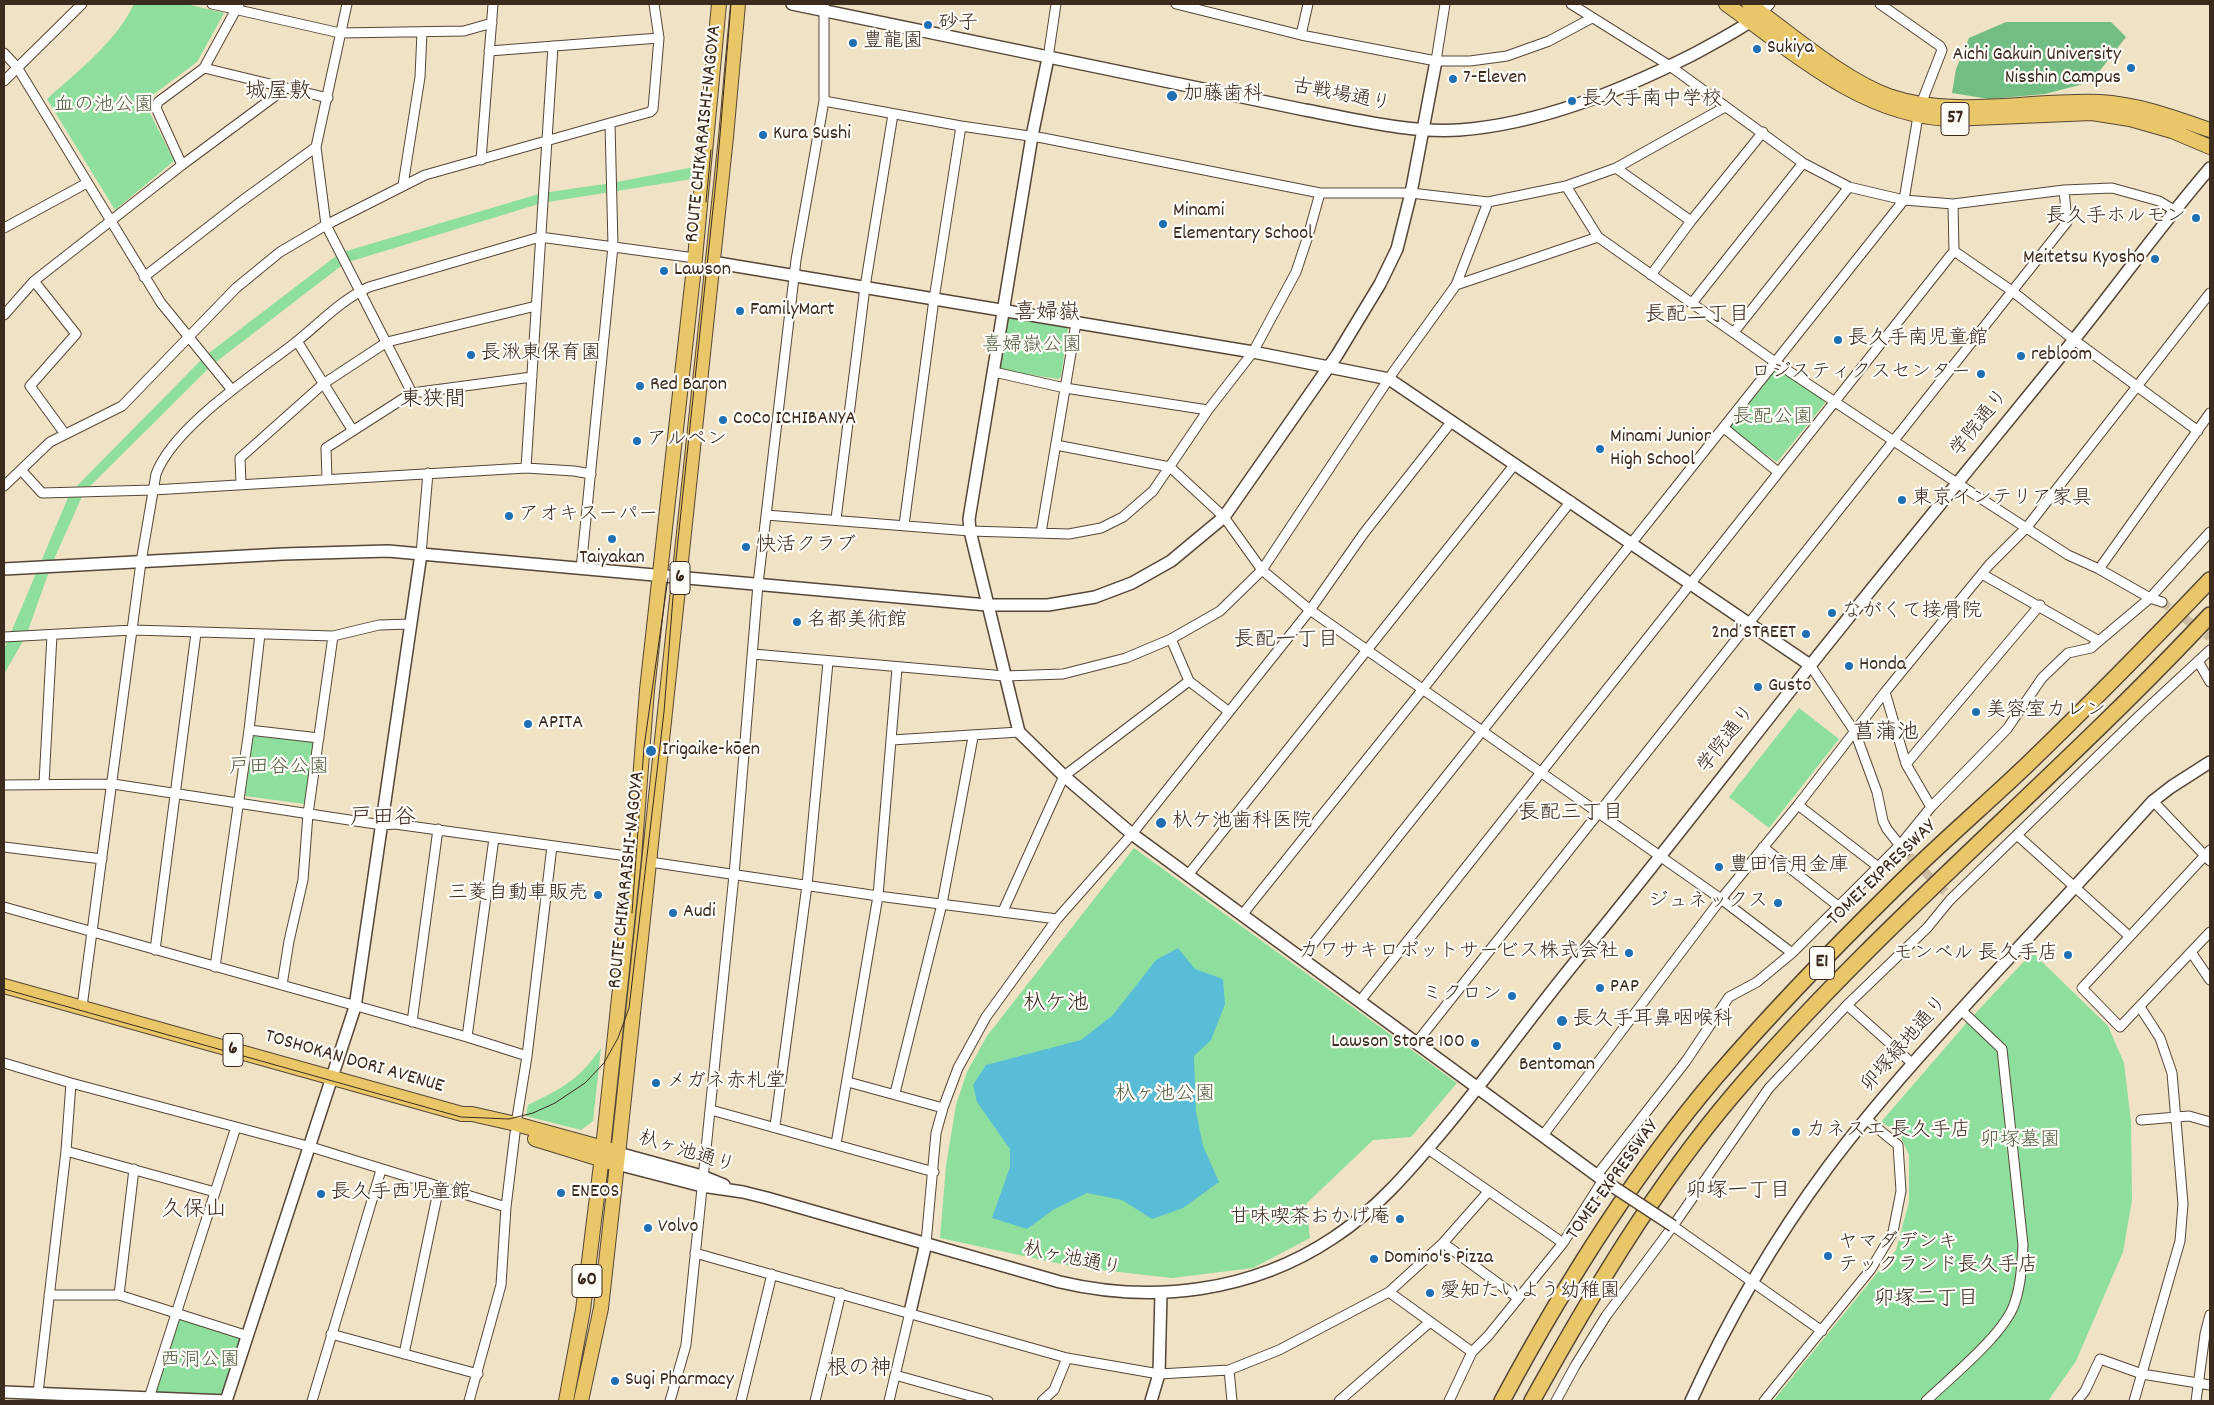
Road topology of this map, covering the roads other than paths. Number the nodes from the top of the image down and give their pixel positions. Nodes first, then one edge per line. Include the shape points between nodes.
1 (82, 4) edge
2 (212, 4) edge
3 (346, 4) edge
4 (494, 4) edge
5 (654, 4) edge
6 (719, 4) edge
7 (738, 4) edge
8 (792, 4) edge
9 (1056, 4) edge
10 (1176, 4) edge
11 (1308, 4) edge
12 (1445, 4) edge
13 (1571, 4) edge
14 (1726, 4) edge
15 (1750, 4) edge
16 (1880, 4) edge
17 (1193, 6) edge
18 (237, 7) edge
19 (824, 8) edge
20 (1767, 9) edge
21 (1592, 18) junction
22 (1751, 22) junction
23 (492, 23) junction
24 (422, 32) junction
25 (340, 33) junction
26 (1301, 35) junction
27 (659, 38) junction
28 (553, 46) junction
29 (489, 51) junction
30 (4, 53) edge
31 (1048, 58) junction
32 (1436, 61) junction
33 (1670, 66) junction
34 (18, 67) junction
35 (204, 68) junction
36 (4, 81) edge
37 (286, 88) junction
38 (328, 98) junction
39 (824, 101) junction
40 (1726, 107) junction
41 (1919, 110) junction
42 (893, 114) junction
43 (610, 123) junction
44 (961, 126) junction
45 (1424, 129) junction
46 (2210, 130) edge
47 (1763, 132) junction
48 (1032, 136) junction
49 (546, 141) junction
50 (316, 147) junction
51 (2210, 147) edge
52 (481, 160) junction
53 (1804, 163) junction
54 (182, 165) junction
55 (1616, 168) junction
56 (2210, 168) edge
57 (87, 183) junction
58 (403, 185) junction
59 (1566, 186) junction
60 (1849, 187) junction
61 (2064, 190) junction
62 (1320, 193) junction
63 (1412, 193) junction
64 (1904, 200) junction
65 (1488, 202) junction
66 (1953, 204) junction
67 (2174, 210) junction
68 (111, 221) junction
69 (1691, 221) junction
70 (326, 225) junction
71 (4, 228) edge
72 (540, 237) junction
73 (1598, 237) junction
74 (614, 246) junction
75 (1954, 251) junction
76 (695, 258) junction
77 (712, 262) junction
78 (1651, 275) junction
79 (144, 277) junction
80 (794, 277) junction
81 (34, 281) junction
82 (1456, 285) junction
83 (865, 287) junction
84 (2012, 291) junction
85 (360, 292) junction
86 (2210, 293) edge
87 (934, 299) junction
88 (1692, 303) junction
89 (536, 306) junction
90 (1004, 310) junction
91 (4, 315) edge
92 (1076, 323) junction
93 (1734, 332) junction
94 (188, 338) junction
95 (297, 341) junction
96 (387, 342) junction
97 (2070, 344) junction
98 (1253, 352) junction
99 (1775, 362) junction
100 (1328, 367) junction
101 (994, 372) junction
102 (532, 377) junction
103 (1389, 379) junction
104 (323, 384) junction
105 (2136, 385) junction
106 (1065, 388) junction
107 (232, 390) junction
108 (412, 393) junction
109 (1835, 402) junction
110 (1208, 410) junction
111 (2210, 413) edge
112 (1452, 421) junction
113 (1724, 428) junction
114 (353, 431) junction
115 (2198, 431) junction
116 (65, 434) junction
117 (1893, 440) junction
118 (1056, 445) junction
119 (1515, 464) junction
120 (1170, 467) junction
121 (526, 468) junction
122 (21, 470) junction
123 (1778, 472) junction
124 (428, 473) junction
125 (591, 474) junction
126 (328, 479) junction
127 (241, 484) junction
128 (1957, 484) junction
129 (4, 486) edge
130 (153, 490) junction
131 (1571, 501) junction
132 (766, 515) junction
133 (1224, 517) junction
134 (836, 519) junction
135 (904, 525) junction
136 (2026, 527) junction
137 (970, 531) junction
138 (2210, 532) edge
139 (1041, 533) junction
140 (1630, 544) junction
141 (421, 554) junction
142 (141, 562) junction
143 (4, 569) edge
144 (581, 569) junction
145 (2099, 569) junction
146 (1262, 570) junction
147 (1982, 574) junction
148 (660, 576) junction
149 (680, 577) junction
150 (2210, 580) edge
151 (758, 584) junction
152 (1689, 584) junction
153 (2150, 598) junction
154 (2162, 602) tunnel mouth
155 (987, 605) junction
156 (2040, 605) junction
157 (1310, 610) junction
158 (2210, 615) edge
159 (411, 624) junction
160 (1750, 624) junction
161 (133, 630) junction
162 (196, 633) junction
163 (260, 634) junction
164 (52, 635) junction
165 (334, 636) junction
166 (4, 637) edge
167 (1171, 639) junction
168 (2099, 641) junction
169 (1367, 650) junction
170 (2210, 650) edge
171 (753, 654) junction
172 (2198, 661) junction
173 (828, 662) junction
174 (1810, 665) junction
175 (897, 668) junction
176 (1005, 676) junction
177 (1189, 682) junction
178 (2210, 682) edge
179 (1423, 689) junction
180 (1885, 692) junction
181 (1228, 711) junction
182 (249, 730) junction
183 (1483, 731) junction
184 (1019, 732) junction
185 (1856, 732) junction
186 (973, 737) junction
187 (319, 738) junction
188 (892, 740) junction
189 (2210, 762) edge
190 (1906, 764) junction
191 (1540, 772) junction
192 (1064, 776) junction
193 (44, 783) junction
194 (113, 784) junction
195 (4, 785) edge
196 (175, 794) junction
197 (2153, 802) junction
198 (239, 803) junction
199 (1798, 805) junction
200 (1931, 807) junction
201 (1598, 812) junction
202 (308, 814) junction
203 (382, 825) junction
204 (438, 830) junction
205 (1132, 834) junction
206 (2017, 835) junction
207 (494, 838) junction
208 (552, 846) junction
209 (4, 847) edge
210 (1763, 847) junction
211 (1903, 848) junction
212 (2208, 855) edge
213 (634, 857) junction
214 (1661, 857) junction
215 (102, 859) junction
216 (650, 862) junction
217 (1877, 866) junction
218 (734, 875) junction
219 (1188, 876) junction
220 (807, 885) junction
221 (2075, 888) junction
222 (878, 896) junction
223 (1721, 899) junction
224 (942, 904) junction
225 (1838, 906) junction
226 (4, 907) edge
227 (1003, 911) junction
228 (1242, 915) junction
229 (1058, 919) junction
230 (2210, 932) edge
231 (92, 933) junction
232 (2128, 936) junction
233 (155, 950) junction
234 (2191, 952) junction
235 (1792, 953) junction
236 (1301, 959) junction
237 (215, 967) junction
238 (2210, 980) edge
239 (282, 985) junction
240 (4, 986) edge
241 (1360, 1001) junction
242 (1847, 1005) junction
243 (82, 1007) junction
244 (355, 1007) junction
245 (2140, 1007) junction
246 (1961, 1010) junction
247 (412, 1022) junction
248 (467, 1037) junction
249 (1417, 1042) junction
250 (527, 1056) junction
251 (4, 1063) edge
252 (1913, 1064) junction
253 (332, 1078) junction
254 (848, 1082) junction
255 (71, 1083) junction
256 (1479, 1087) junction
257 (894, 1093) junction
258 (943, 1108) junction
259 (711, 1110) junction
260 (2176, 1116) junction
261 (1866, 1119) junction
262 (2141, 1120) dead end
263 (2210, 1122) edge
264 (775, 1126) junction
265 (236, 1127) junction
266 (516, 1129) junction
267 (1544, 1134) junction
268 (836, 1144) junction
269 (311, 1147) junction
270 (1428, 1148) junction
271 (66, 1151) junction
272 (602, 1154) junction
273 (618, 1158) junction
274 (134, 1170) junction
275 (381, 1170) junction
276 (934, 1172) junction
277 (1600, 1177) junction
278 (702, 1181) junction
279 (439, 1187) junction
280 (215, 1192) junction
281 (1488, 1192) junction
282 (506, 1207) junction
283 (1673, 1226) junction
284 (926, 1243) junction
285 (1443, 1243) junction
286 (1563, 1243) junction
287 (695, 1253) junction
288 (772, 1274) junction
289 (1752, 1282) junction
290 (1389, 1292) junction
291 (841, 1293) junction
292 (1161, 1293) junction
293 (49, 1295) junction
294 (118, 1295) junction
295 (1518, 1298) junction
296 (176, 1312) junction
297 (910, 1312) junction
298 (2210, 1315) edge
299 (1430, 1322) junction
300 (1822, 1331) junction
301 (331, 1334) junction
302 (248, 1336) junction
303 (1472, 1352) junction
304 (404, 1354) junction
305 (1067, 1358) junction
306 (1229, 1370) junction
307 (478, 1374) junction
308 (1159, 1374) junction
309 (2142, 1374) junction
310 (895, 1375) junction
311 (2198, 1384) junction
312 (2210, 1385) edge
313 (38, 1393) junction
314 (7, 1395) edge
315 (149, 1398) junction
316 (227, 1401) edge
317 (312, 1401) edge
318 (469, 1401) edge
319 (566, 1401) edge
320 (581, 1401) edge
321 (670, 1401) edge
322 (741, 1401) edge
323 (815, 1401) edge
324 (888, 1401) edge
325 (988, 1401) edge
326 (1042, 1401) edge
327 (1151, 1401) edge
328 (1232, 1401) edge
329 (1339, 1401) edge
330 (1449, 1401) edge
331 (1502, 1401) edge
332 (1532, 1401) edge
333 (1556, 1401) edge
334 (1691, 1401) edge
335 (1764, 1401) edge
336 (1926, 1401) edge
337 (2077, 1401) edge
338 (2134, 1401) edge
339 (2196, 1401) edge

1 - 34 street
2 - 18 street
3 - 25 street
4 - 23 street
5 - 27 street
6 - 76 main road, ROUTE CHIKARAISHI-NAGOYA / 6
7 - 77 main road, ROUTE CHIKARAISHI-NAGOYA / 6
8 - 19 street, 古戦場通り
9 - 31 street
10 - 17 street
11 - 26 street
12 - 32 street
13 - 21 street
14 - 22 main road, 57
15 - 20 main road, 57
16 - 41 street via 1942,50
17 - 26 street
18 - 25 street
18 - 35 street
19 - 31 street, 古戦場通り
19 - 39 street
20 - 22 street
20 - 41 main road, 57 via 1863,84
21 - 32 street via 1549,41 1508,56
21 - 33 street
22 - 33 street, 古戦場通り
22 - 41 main road, 57 via 1842,87 1873,102
23 - 24 street via 464,31
23 - 29 street
24 - 25 street
24 - 58 street via 420,77
25 - 38 street
26 - 32 street
27 - 28 street
27 - 43 street via 653,109
28 - 29 street
28 - 49 street
29 - 52 street
30 - 34 street
31 - 45 street, 古戦場通り via 1341,117
31 - 48 street
32 - 45 street
33 - 40 street
33 - 45 street, 古戦場通り via 1580,102 1524,119 1459,130
34 - 36 street
34 - 57 street
35 - 37 street
35 - 54 street via 158,102 156,108
37 - 38 street
37 - 54 street
38 - 50 street
39 - 42 street
39 - 80 street
40 - 47 street
40 - 55 street
41 - 46 main road, 57 via 2102,102 2136,107
41 - 51 main road, 57 via 1950,119 2092,114 2138,121
41 - 64 street
42 - 44 street
42 - 83 street
43 - 49 street
43 - 74 street
44 - 48 street
44 - 87 street
45 - 63 street
47 - 53 street
47 - 69 street
48 - 62 street
48 - 90 street
49 - 52 street
49 - 72 street
50 - 70 street
50 - 79 street
52 - 58 street via 425,174
53 - 60 street
53 - 88 street
54 - 68 street
55 - 59 street
55 - 69 street
56 - 67 street, 学院通り
57 - 68 street
57 - 71 street
58 - 70 street
59 - 65 street
59 - 73 street
60 - 64 street
60 - 93 street
61 - 66 street
61 - 67 street via 2112,188 2160,201
61 - 84 street via 2067,222
62 - 63 street
62 - 98 street via 1296,272
63 - 65 street
63 - 100 street via 1397,249 1380,284
64 - 66 street
64 - 99 street
65 - 82 street
66 - 75 street
67 - 97 street, 学院通り
68 - 79 street
68 - 81 street
69 - 78 street
70 - 85 street
70 - 94 street via 280,252 253,274
72 - 74 street
72 - 85 street
72 - 89 street
73 - 78 street
73 - 82 street
74 - 76 street
74 - 125 street
75 - 84 street
75 - 109 street
76 - 148 main road, ROUTE CHIKARAISHI-NAGOYA / 6
77 - 80 street
77 - 149 main road, ROUTE CHIKARAISHI-NAGOYA / 6
78 - 88 street
79 - 94 street
80 - 83 street
80 - 132 street
81 - 91 street
81 - 116 street via 76,334 30,386
82 - 103 street
83 - 87 street
83 - 134 street
84 - 97 street
84 - 117 street
85 - 95 street
85 - 96 street
86 - 105 street
87 - 90 street
87 - 135 street
88 - 93 street
89 - 96 street
89 - 102 street
90 - 92 street
90 - 101 street
92 - 98 street
92 - 106 street
93 - 99 street
94 - 107 street
94 - 116 street via 122,406
95 - 104 street
95 - 107 street
96 - 104 street
96 - 108 street
97 - 105 street
97 - 128 street, 学院通り
98 - 100 street
98 - 110 street
99 - 109 street
99 - 113 street
100 - 103 street
100 - 133 street
101 - 106 street
101 - 137 street via 968,519
102 - 108 street
102 - 121 street
103 - 112 street
103 - 146 street
104 - 114 street
104 - 127 street via 240,458
105 - 115 street
105 - 136 street
106 - 110 street
106 - 118 street
107 - 130 street via 169,450 161,462
108 - 114 street
109 - 117 street
109 - 123 street
110 - 120 street
111 - 115 street
112 - 119 street
112 - 157 street via 1364,533
113 - 123 street
113 - 140 street
114 - 126 street via 326,448
115 - 145 street
116 - 122 street via 50,442
117 - 128 street
117 - 160 street
118 - 120 street
118 - 139 street
119 - 131 street
119 - 169 street
120 - 133 street
120 - 139 street via 1153,491 1123,517 1101,528 1069,534
121 - 124 street
121 - 125 street
122 - 129 street
122 - 130 street via 42,493
123 - 152 street
124 - 126 street
124 - 141 street
125 - 144 street
126 - 127 street
127 - 130 street
128 - 136 street
128 - 174 street, 学院通り
130 - 142 street
131 - 140 street
131 - 179 street
132 - 134 street
132 - 151 street
133 - 146 street
133 - 155 street via 1171,561 1132,583 1105,593 1048,605
134 - 135 street
135 - 137 street
136 - 145 street
136 - 147 street
137 - 139 street
137 - 155 street
138 - 153 street
140 - 152 street
140 - 183 street
141 - 142 street via 336,552
141 - 144 street
141 - 159 street
142 - 143 street
142 - 161 street
144 - 148 street
145 - 153 street
146 - 157 street
146 - 167 street via 1220,611
147 - 156 street
147 - 180 street
148 - 149 street
148 - 213 main road, ROUTE CHIKARAISHI-NAGOYA / 6
149 - 151 street
149 - 216 main road, ROUTE CHIKARAISHI-NAGOYA / 6
150 - 331 highway, TOMEI EXPRESSWAY / E1 via 2030,762 1894,889 1773,1013 1714,1080 1600,1234 1563,1291
151 - 155 street
151 - 171 street
152 - 160 street
152 - 191 street
153 - 154 street
153 - 168 street
155 - 176 street
156 - 168 street
156 - 190 street
157 - 169 street
157 - 181 street
158 - 332 highway, E1 via 2090,738 1896,922 1786,1035 1732,1096 1634,1230 1577,1320
159 - 165 street via 379,625
159 - 203 street
160 - 174 street
160 - 201 street
161 - 162 street
161 - 164 street
161 - 194 street
162 - 163 street
162 - 196 street
163 - 165 street
163 - 182 street
164 - 166 street
164 - 193 street
165 - 187 street
167 - 176 street via 1126,658 1063,674
167 - 177 street
168 - 200 street via 2091,648 2068,653 2042,678 2007,729
169 - 179 street
169 - 219 street
170 - 172 street
171 - 173 street
171 - 218 street
172 - 178 street
172 - 206 street
173 - 175 street
173 - 220 street
174 - 185 street
174 - 214 street, 学院通り
175 - 176 street
175 - 188 street
176 - 184 street
177 - 181 street
177 - 192 street
179 - 183 street
179 - 228 street
180 - 185 street
180 - 190 street
181 - 205 street
182 - 187 street
182 - 198 street
183 - 191 street
183 - 236 street
184 - 186 street
184 - 192 street
185 - 199 street
185 - 211 street via 1877,792 1883,821
186 - 188 street
186 - 224 street
187 - 202 street
188 - 222 street
189 - 197 street, 卯塚緑地通り via 2170,787
190 - 200 street
191 - 201 street
191 - 241 street
192 - 205 street
192 - 227 street
193 - 194 street
193 - 195 street
194 - 196 street
194 - 215 street
196 - 198 street
196 - 233 street
197 - 212 street
197 - 221 street, 卯塚緑地通り
198 - 202 street
198 - 237 street
199 - 210 street
199 - 217 street
200 - 211 street
201 - 214 street
201 - 249 street
202 - 203 street
202 - 239 street via 303,880
203 - 204 street
203 - 244 street
204 - 207 street
204 - 247 street
205 - 219 street
205 - 229 street
206 - 221 street
206 - 242 street via 1947,896 1927,928
207 - 208 street
207 - 248 street
208 - 213 street
208 - 250 street
209 - 215 street
210 - 223 street
210 - 225 street
211 - 217 street
212 - 232 street
213 - 272 main road, ROUTE CHIKARAISHI-NAGOYA / 6
214 - 223 street
214 - 256 street, 学院通り via 1554,988
215 - 231 street
216 - 218 street
216 - 273 main road, ROUTE CHIKARAISHI-NAGOYA / 6
217 - 225 street
218 - 220 street
218 - 259 street
219 - 228 street
220 - 222 street
220 - 264 street
221 - 232 street
221 - 246 street, 卯塚緑地通り
222 - 224 street
222 - 254 street
223 - 235 street
223 - 267 street
224 - 227 street
224 - 257 street
225 - 235 street
226 - 231 street
227 - 229 street
228 - 236 street
229 - 258 street via 986,1017 958,1068
230 - 234 street
231 - 233 street
231 - 243 street
232 - 245 street via 2082,988 2120,1027
233 - 237 street
234 - 238 street
234 - 245 street
235 - 277 street via 1757,982 1729,997
236 - 241 street
237 - 239 street
239 - 244 street
240 - 243 main road, TOSHOKAN DORI AVENUE / 6
241 - 249 street
242 - 252 street
242 - 283 street via 1769,1088
243 - 253 main road, TOSHOKAN DORI AVENUE / 6
244 - 247 street
244 - 253 street
245 - 260 street via 2160,1038 2172,1073
246 - 252 street, 卯塚緑地通り
246 - 336 street via 2002,1049 2023,1245 2022,1270 2015,1303 2002,1328
247 - 248 street
248 - 250 street
249 - 256 street
250 - 266 street
251 - 255 street
252 - 261 street, 卯塚緑地通り
253 - 266 main road, TOSHOKAN DORI AVENUE / 6 via 472,1114
253 - 269 street
254 - 257 street
254 - 268 street
255 - 265 street
255 - 271 street
256 - 267 street
256 - 270 street, 杁ヶ池通り
257 - 258 street
258 - 276 street via 936,1133
259 - 264 street
259 - 278 street
260 - 262 street
260 - 263 street via 2197,1117
260 - 309 street via 2183,1204 2180,1241
261 - 289 street, 卯塚緑地通り via 1795,1215
261 - 300 street via 1898,1145 1902,1180 1899,1210 1883,1252
264 - 268 street
265 - 269 street
265 - 280 street
266 - 272 main road, TOSHOKAN DORI AVENUE / 6
266 - 282 street
267 - 277 street
268 - 276 street
269 - 275 street
269 - 302 street
270 - 281 street
270 - 292 street, 杁ヶ池通り via 1358,1221 1290,1263 1217,1286
271 - 274 street
271 - 293 street
272 - 273 main road, TOSHOKAN DORI AVENUE
272 - 319 main road, 60 via 583,1310
273 - 278 street, 杁ヶ池通り
273 - 320 main road, 60 via 601,1308
274 - 280 street
274 - 294 street
275 - 279 street
275 - 301 street
276 - 284 street
277 - 283 street, bridge
277 - 286 street
278 - 284 street, 杁ヶ池通り
278 - 287 street
279 - 282 street
279 - 304 street
280 - 296 street
281 - 285 street
281 - 286 street
282 - 307 street via 501,1285
283 - 289 street
283 - 333 street via 1606,1316
284 - 292 street, 杁ヶ池通り via 1079,1286
284 - 297 street
285 - 290 street
285 - 295 street
286 - 295 street
287 - 288 street
287 - 321 street via 686,1345
288 - 291 street
288 - 322 street
289 - 300 street
289 - 334 street, 卯塚緑地通り
290 - 299 street
290 - 306 street via 1279,1350
291 - 297 street
291 - 323 street
292 - 308 street
293 - 294 street
293 - 313 street
294 - 296 street
295 - 303 street
296 - 302 street
296 - 315 street
297 - 305 street
297 - 310 street
298 - 311 street
299 - 303 street
299 - 329 street
300 - 335 street
301 - 304 street
301 - 317 street
302 - 316 street
303 - 330 street
304 - 307 street
305 - 308 street
305 - 326 street via 1054,1390
306 - 308 street
306 - 328 street
307 - 318 street
308 - 327 street
309 - 311 street
309 - 337 street via 2100,1359
309 - 338 street
310 - 324 street
310 - 325 street
311 - 312 street
311 - 339 street
313 - 314 street
313 - 315 street
315 - 316 street

